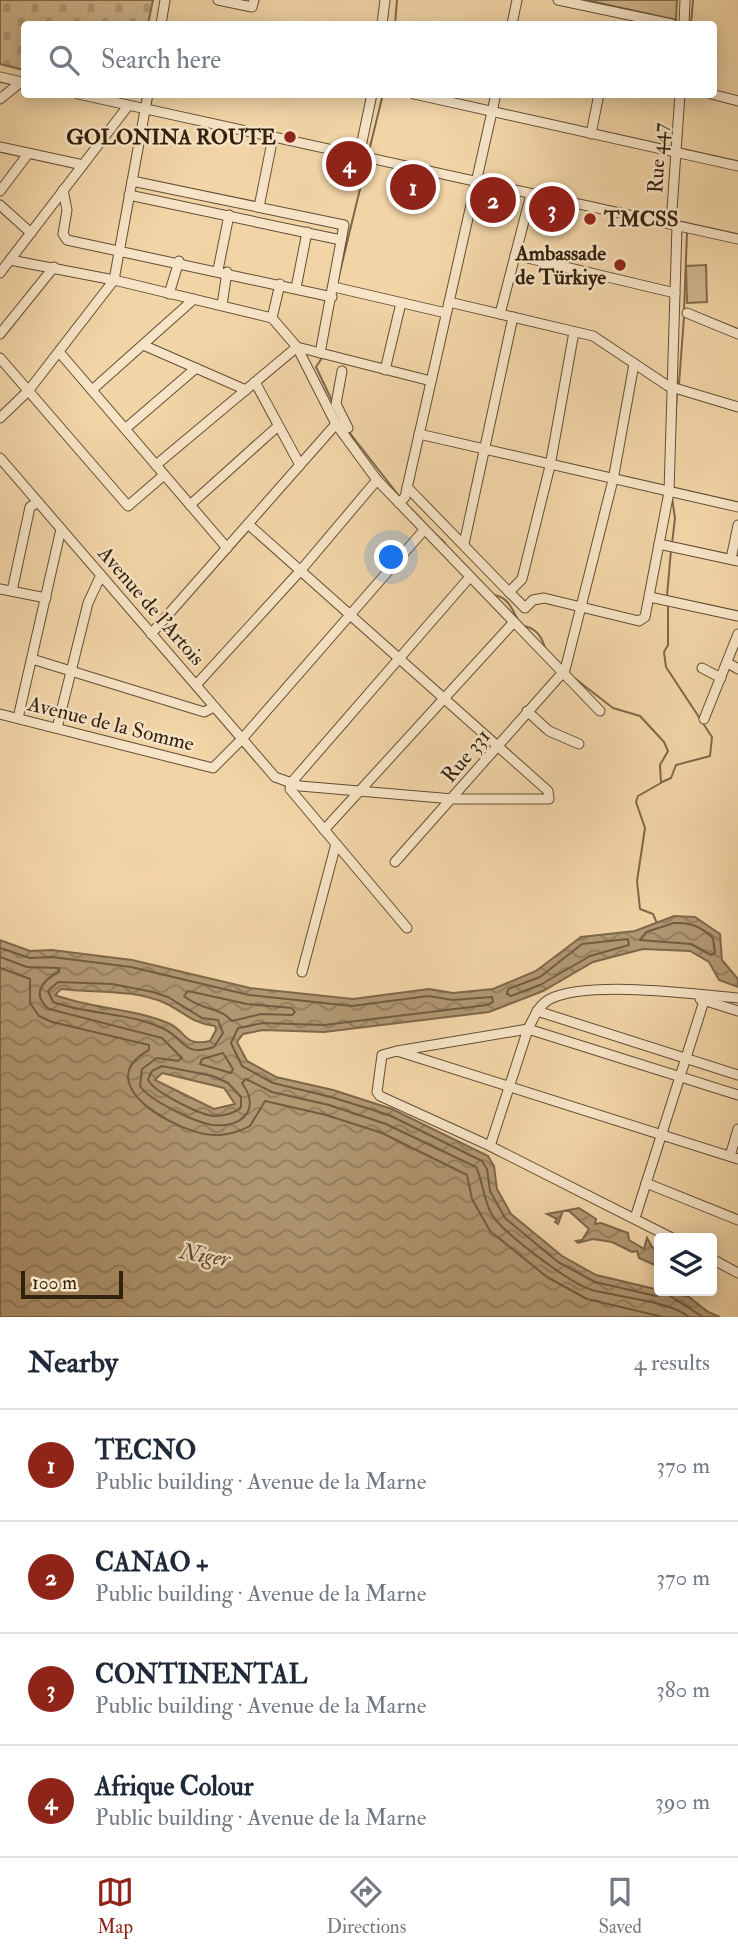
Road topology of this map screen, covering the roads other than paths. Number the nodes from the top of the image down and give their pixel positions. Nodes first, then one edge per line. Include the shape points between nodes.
1 (166, 0) edge
2 (218, 0) edge
3 (254, 0) edge
4 (386, 0) edge
5 (517, 0) edge
6 (558, 0) edge
7 (685, 0) edge
8 (230, 1) edge
9 (616, 13) junction
10 (162, 21) edge
11 (382, 21) edge
12 (513, 21) edge
13 (614, 21) edge
14 (656, 21) edge
15 (684, 21) edge
16 (0, 78) edge
17 (21, 82) edge
18 (21, 83) edge
19 (717, 96) edge
20 (95, 98) edge
21 (147, 98) edge
22 (371, 98) edge
23 (431, 98) edge
24 (495, 98) edge
25 (598, 98) edge
26 (680, 98) edge
27 (0, 99) edge
28 (738, 101) edge
29 (128, 106) junction
30 (145, 109) junction
31 (492, 112) junction
32 (591, 134) junction
33 (273, 137) junction
34 (0, 147) edge
35 (676, 152) junction
36 (28, 154) junction
37 (359, 156) junction
38 (83, 165) junction
39 (738, 166) edge
40 (132, 181) junction
41 (476, 182) junction
42 (64, 190) junction
43 (0, 191) edge
44 (531, 194) junction
45 (129, 195) junction
46 (0, 205) edge
47 (259, 207) junction
48 (229, 215) junction
49 (674, 225) junction
50 (307, 232) junction
51 (31, 233) junction
52 (738, 239) edge
53 (341, 240) junction
54 (120, 249) junction
55 (515, 255) junction
56 (10, 260) junction
57 (178, 261) junction
58 (54, 267) junction
59 (222, 271) junction
60 (1, 272) edge
61 (114, 280) junction
62 (280, 284) junction
63 (296, 288) junction
64 (333, 292) junction
65 (675, 293) junction
66 (169, 294) junction
67 (194, 299) junction
68 (401, 303) junction
69 (449, 303) junction
70 (222, 305) junction
71 (446, 313) junction
72 (687, 313) dead end
73 (500, 314) junction
74 (513, 317) junction
75 (272, 318) junction
76 (574, 332) junction
77 (0, 334) edge
78 (738, 334) edge
79 (143, 345) junction
80 (297, 347) junction
81 (60, 353) junction
82 (320, 353) junction
83 (0, 358) edge
84 (634, 364) junction
85 (196, 368) junction
86 (385, 370) junction
87 (342, 371) dead end
88 (255, 382) junction
89 (431, 382) junction
90 (676, 389) junction
91 (29, 390) junction
92 (92, 390) junction
93 (246, 390) junction
94 (332, 406) junction
95 (738, 407) edge
96 (0, 418) edge
97 (336, 424) junction
98 (278, 426) junction
99 (348, 428) dead end
100 (125, 429) junction
101 (419, 435) junction
102 (485, 450) junction
103 (0, 458) edge
104 (300, 465) junction
105 (156, 466) junction
106 (550, 466) junction
107 (164, 475) junction
108 (377, 480) junction
109 (613, 480) junction
110 (669, 492) junction
111 (403, 497) junction
112 (38, 502) junction
113 (190, 505) junction
114 (738, 507) edge
115 (248, 524) junction
116 (738, 525) edge
117 (61, 529) junction
118 (424, 530) junction
119 (464, 544) junction
120 (659, 544) junction
121 (227, 548) junction
122 (734, 560) edge
123 (302, 570) junction
124 (101, 575) junction
125 (469, 578) junction
126 (0, 589) edge
127 (12, 591) junction
128 (509, 592) junction
129 (650, 597) junction
130 (46, 598) junction
131 (582, 607) junction
132 (525, 608) junction
133 (350, 615) junction
134 (738, 616) edge
135 (512, 622) junction
136 (151, 634) junction
137 (738, 634) edge
138 (32, 659) junction
139 (397, 659) junction
140 (727, 663) junction
141 (565, 668) junction
142 (702, 668) dead end
143 (738, 669) edge
144 (70, 671) junction
145 (721, 678) junction
146 (196, 685) junction
147 (443, 700) junction
148 (214, 707) junction
149 (527, 711) junction
150 (600, 711) dead end
151 (0, 714) edge
152 (18, 718) junction
153 (704, 719) dead end
154 (57, 729) junction
155 (242, 739) junction
156 (579, 744) dead end
157 (496, 746) junction
158 (291, 783) junction
159 (362, 792) junction
160 (453, 799) junction
161 (324, 830) junction
162 (336, 844) junction
163 (396, 862) dead end
164 (407, 929) dead end
165 (302, 972) dead end
166 (680, 993) junction
167 (738, 998) edge
168 (705, 1001) junction
169 (537, 1011) junction
170 (738, 1011) edge
171 (528, 1029) junction
172 (397, 1051) junction
173 (686, 1058) junction
174 (738, 1075) edge
175 (680, 1077) junction
176 (510, 1087) junction
177 (738, 1095) edge
178 (738, 1129) edge
179 (662, 1134) junction
180 (490, 1146) junction
181 (734, 1157) edge
182 (646, 1183) junction
183 (635, 1218) junction
184 (738, 1220) edge
185 (663, 1233) edge
186 (717, 1262) edge
187 (738, 1273) edge

1 - 10 street
2 - 8 street
3 - 8 street via 252,7
4 - 11 street
5 - 12 street
6 - 9 street
7 - 15 street
9 - 13 street
9 - 14 street
16 - 17 street
18 - 27 street
19 - 28 street
20 - 29 street
21 - 30 street
22 - 37 street
23 - 31 street
24 - 31 street
25 - 32 street
26 - 35 street, Rue 447
29 - 30 street
29 - 38 street
30 - 33 street
30 - 40 street
31 - 32 street
31 - 41 street
32 - 35 street
33 - 37 street
33 - 47 street
34 - 36 street
35 - 39 street
35 - 49 street, Rue 447
36 - 38 street
36 - 43 street
37 - 41 street
38 - 42 street
40 - 45 street
40 - 47 street
41 - 44 street
41 - 69 street
42 - 51 street
42 - 54 street via 64,237
44 - 49 street
44 - 55 street
45 - 48 street
45 - 54 street
46 - 51 street
47 - 53 street via 344,225
48 - 50 street
48 - 59 street
49 - 52 street
49 - 65 street, Rue 447
50 - 53 street
50 - 63 street
51 - 56 street
53 - 64 street
54 - 57 street
54 - 61 street
55 - 65 street
55 - 73 street
56 - 58 street
56 - 60 street
57 - 59 street
57 - 66 street
58 - 61 street
58 - 77 street
59 - 62 street
59 - 70 street
61 - 66 street
61 - 81 street
62 - 63 street
62 - 75 street
63 - 64 street
64 - 68 street
64 - 82 street
65 - 90 street, Rue 447
66 - 67 street
67 - 70 street
67 - 79 street
68 - 71 street
68 - 86 street
69 - 71 street
69 - 73 street
70 - 75 street
71 - 89 street
72 - 78 street
73 - 74 street
74 - 76 street
74 - 102 street
75 - 80 street
76 - 84 street via 593,336
76 - 106 street
79 - 85 street
79 - 92 street
80 - 82 street
80 - 88 street
80 - 94 street
81 - 91 street
81 - 92 street
82 - 86 street
83 - 91 street
84 - 90 street
84 - 109 street
85 - 93 street
85 - 100 street
86 - 89 street
87 - 94 street
88 - 93 street
88 - 98 street
89 - 101 street
90 - 95 street
90 - 110 street, Rue 447
91 - 96 street
91 - 107 street via 128,506
92 - 100 street
93 - 105 street
94 - 97 street
94 - 99 street
97 - 104 street
97 - 108 street
98 - 104 street
98 - 113 street
100 - 105 street
101 - 102 street
101 - 111 street
102 - 106 street
102 - 119 street
103 - 112 street, Avenue de l'Artois
104 - 115 street
105 - 107 street
106 - 109 street
106 - 128 street via 522,579
107 - 113 street
108 - 111 street
108 - 123 street
109 - 110 street
109 - 131 street
110 - 114 street
110 - 120 street, Rue 447
111 - 118 street
111 - 119 street
112 - 117 street, Avenue de l'Artois
112 - 127 street via 30,507
113 - 121 street
115 - 121 street
115 - 123 street
116 - 122 street
117 - 124 street, Avenue de l'Artois
117 - 130 street
118 - 125 street
118 - 133 street
119 - 128 street
120 - 122 street
120 - 129 street, Rue 447
121 - 136 street
123 - 133 street
123 - 146 street
124 - 136 street, Avenue de l'Artois
124 - 144 street via 88,603
125 - 135 street
125 - 139 street
126 - 127 street
127 - 130 street
128 - 132 street
129 - 131 street via 645,617 639,621
129 - 134 street
130 - 138 street
131 - 132 street via 544,598
131 - 141 street
132 - 135 street
133 - 139 street
133 - 155 street
135 - 141 street
135 - 147 street
136 - 146 street, Avenue de l'Artois
137 - 140 street
138 - 144 street
138 - 152 street
139 - 147 street
139 - 158 street
140 - 143 street
140 - 145 street
141 - 149 street, Rue 331
141 - 150 street
142 - 145 street
144 - 148 street via 204,712
144 - 154 street
145 - 153 street
146 - 148 street, Avenue de l'Artois
147 - 157 street
147 - 159 street
148 - 155 street, Avenue de l'Artois
149 - 156 street via 549,731
149 - 157 street, Rue 331
151 - 152 street, Avenue de la Somme
152 - 154 street, Avenue de la Somme
154 - 155 street, Avenue de la Somme via 213,768
155 - 158 street, Avenue de l'Artois via 275,778
157 - 160 street, Rue 331
157 - 160 street via 548,791 549,799
158 - 159 street
158 - 161 street via 290,789
159 - 160 street
159 - 161 street
160 - 163 street, Rue 331
161 - 162 street
162 - 164 street
162 - 165 street
166 - 167 street
166 - 168 street
166 - 169 street via 583,990 547,1000
168 - 170 street
168 - 173 street
169 - 171 street
169 - 173 street
171 - 172 street
171 - 175 street
171 - 176 street
172 - 176 street
172 - 180 street via 382,1055 378,1094
173 - 174 street
173 - 175 street
175 - 177 street
175 - 179 street
176 - 179 street
176 - 180 street
178 - 181 street
179 - 181 street
179 - 182 street
180 - 183 street
182 - 183 street
182 - 184 street
183 - 185 street
186 - 187 street

